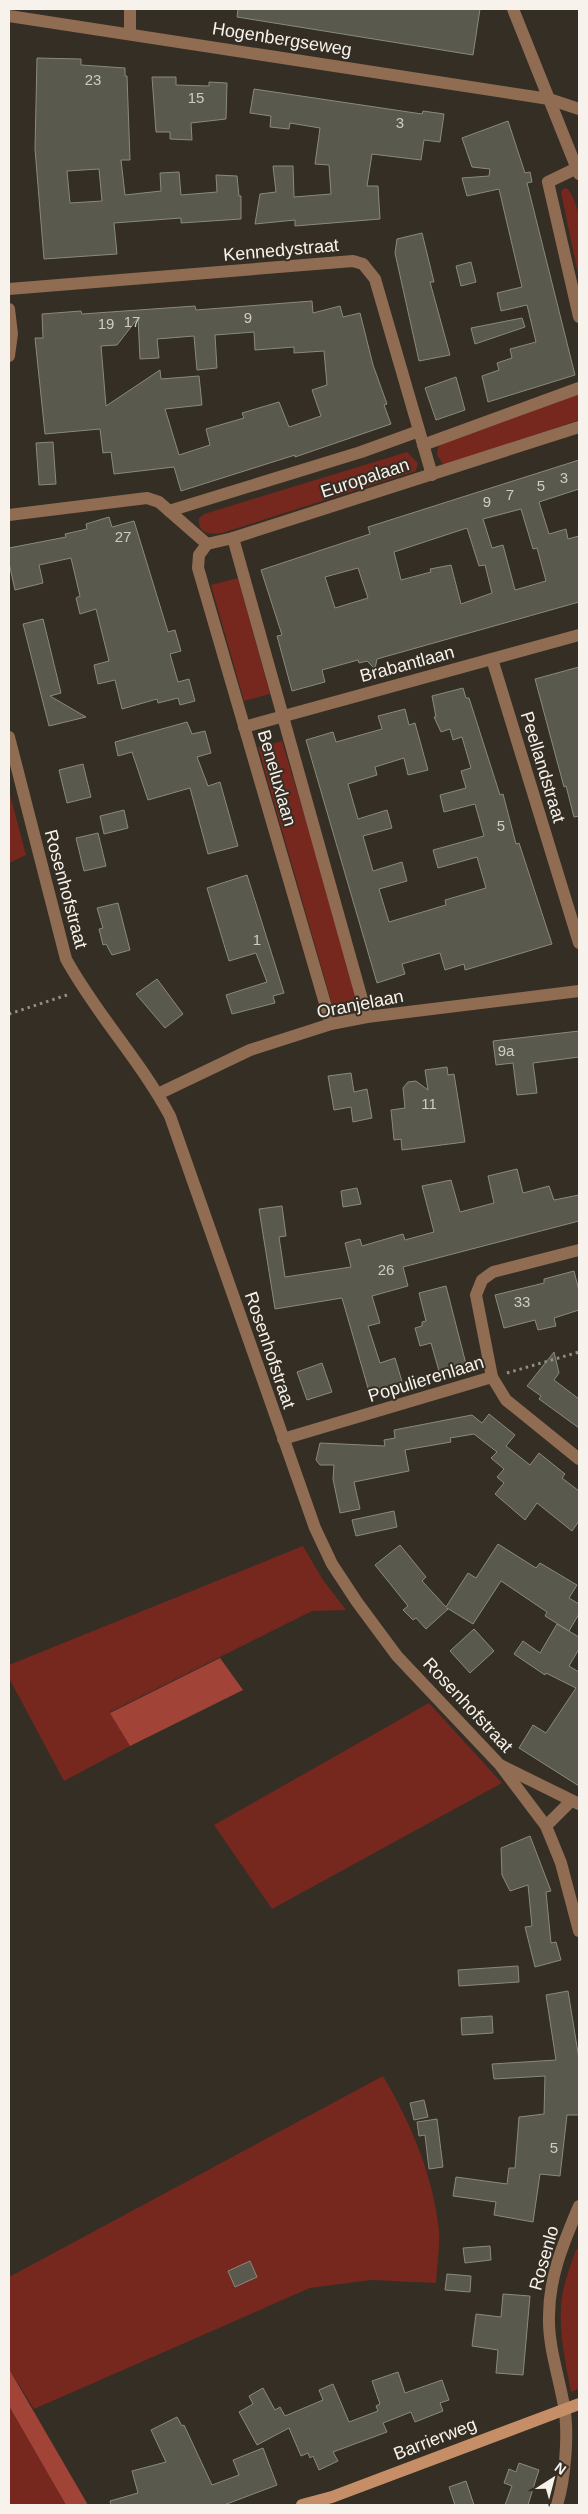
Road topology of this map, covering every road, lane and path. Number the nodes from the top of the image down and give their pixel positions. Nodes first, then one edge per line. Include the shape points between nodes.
1 (130, 9) edge
2 (512, 9) edge
3 (9, 16) edge
4 (130, 33) junction
5 (549, 99) junction
6 (579, 109) edge
7 (578, 171) edge
8 (9, 289) edge
9 (9, 309) edge
10 (579, 316) edge
11 (9, 356) edge
12 (579, 388) edge
13 (579, 427) edge
14 (419, 431) junction
15 (423, 445) junction
16 (432, 475) junction
17 (170, 511) junction
18 (9, 515) edge
19 (233, 538) junction
20 (207, 544) junction
21 (579, 635) edge
22 (492, 659) junction
23 (283, 716) junction
24 (244, 727) junction
25 (9, 737) edge
26 (579, 943) edge
27 (82, 988) junction
28 (579, 991) edge
29 (9, 1014) edge
30 (367, 1017) junction
31 (332, 1024) junction
32 (158, 1094) junction
33 (579, 1250) edge
34 (579, 1352) edge
35 (492, 1377) junction
36 (283, 1439) junction
37 (579, 1459) edge
38 (500, 1765) junction
39 (575, 1803) edge
40 (546, 1826) junction
41 (579, 1931) edge
42 (579, 2206) edge
43 (579, 2404) edge
44 (565, 2409) junction
45 (302, 2505) edge
46 (557, 2505) edge

1 - 4 street
2 - 5 street
3 - 4 street, Hogenbergseweg
4 - 5 street, Hogenbergseweg
5 - 6 street, Hogenbergseweg
5 - 7 street
7 - 10 street via 548,182
8 - 14 street, Kennedystraat via 354,261 363,264 375,279
9 - 11 street via 12,334
12 - 15 street, Europalaan
13 - 16 street, Europalaan
14 - 15 street, Kennedystraat
14 - 17 street, Europalaan
15 - 16 street, Kennedystraat
16 - 19 street, Europalaan
17 - 18 street via 159,502 146,498
17 - 20 street
19 - 20 street, Europalaan
19 - 23 street, Beneluxlaan
20 - 24 street, Beneluxlaan via 199,556 198,568
21 - 22 street, Brabantlaan
22 - 23 street, Brabantlaan
22 - 26 street, Peellandstraat
23 - 24 street, Brabantlaan
23 - 30 street, Beneluxlaan
24 - 31 street, Beneluxlaan
25 - 27 street, Rosenhofstraat via 56,928 66,959
27 - 29 path via 62,998
27 - 32 street, Rosenhofstraat
28 - 30 street, Oranjelaan
30 - 31 street, Oranjelaan
31 - 32 street, Oranjelaan via 250,1050
32 - 36 street, Rosenhofstraat via 170,1116
33 - 35 street via 493,1272 482,1280 476,1295
34 - 35 path, Populierenlaan
35 - 36 street, Populierenlaan
35 - 37 street via 506,1400
36 - 38 street, Rosenhofstraat via 315,1528 332,1564 357,1602 397,1656
38 - 39 street
38 - 40 street, Rosenhofstraat
39 - 40 street
40 - 41 street, Rosenhofstraat via 561,1863
42 - 44 street, Rosenlo via 560,2251 551,2285 548,2318
43 - 44 street, Barrierweg
44 - 45 street, Barrierweg via 332,2497
44 - 46 street, Rosenlo via 565,2468

